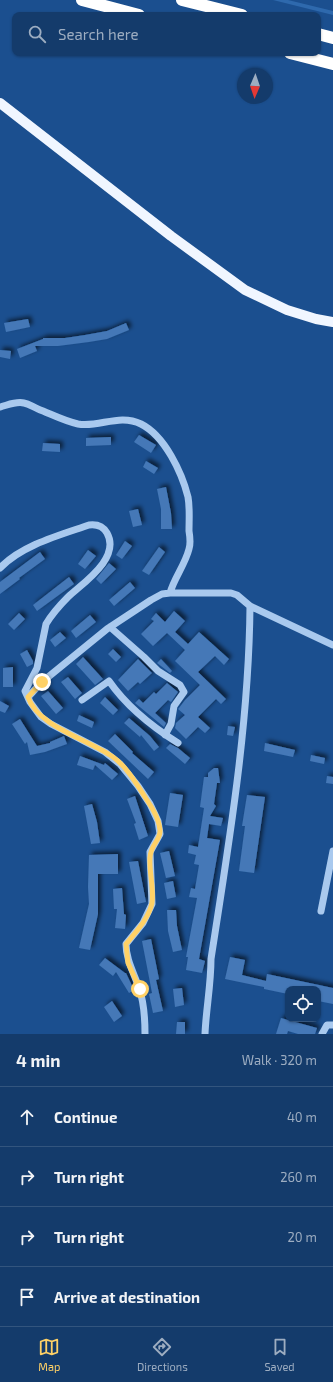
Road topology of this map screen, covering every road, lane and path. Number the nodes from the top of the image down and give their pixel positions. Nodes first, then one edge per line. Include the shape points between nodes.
1 (82, 0) edge
2 (182, 0) edge
3 (128, 12) edge
4 (230, 12) edge
5 (321, 35) edge
6 (333, 38) edge
7 (302, 56) edge
8 (333, 64) edge
9 (0, 103) edge
10 (333, 322) edge
11 (0, 407) edge
12 (0, 568) edge
13 (170, 593) junction
14 (250, 606) junction
15 (110, 627) junction
16 (333, 645) edge
17 (28, 697) junction
18 (82, 700) dead end
19 (164, 734) junction
20 (178, 743) dead end
21 (333, 851) edge
22 (321, 911) dead end
23 (333, 1025) edge
24 (146, 1034) edge
25 (205, 1034) edge
26 (322, 1034) edge

1 - 3 highway
2 - 4 highway
5 - 6 highway
7 - 8 highway
9 - 10 main road via 245,290 286,310
11 - 13 street via 15,402 24,403 79,424 120,420 141,424 160,440 181,476 189,509 190,548
12 - 17 street via 16,554 28,548 89,524 97,524 103,528 109,538 110,550 102,564 68,597 46,624 37,668 25,691
13 - 14 street via 231,593
13 - 15 street via 151,600
14 - 16 street
14 - 25 street via 250,636 239,760 211,959
15 - 17 street via 42,682
15 - 19 street via 158,671 183,688 184,692 174,706 171,724
17 - 24 street via 35,710 46,720 105,752 120,764 138,786 158,821 160,834 150,852 152,904 143,923 126,944 128,963 140,989
18 - 19 street via 109,681 132,709
19 - 20 street
21 - 22 street
23 - 26 street via 327,1024

